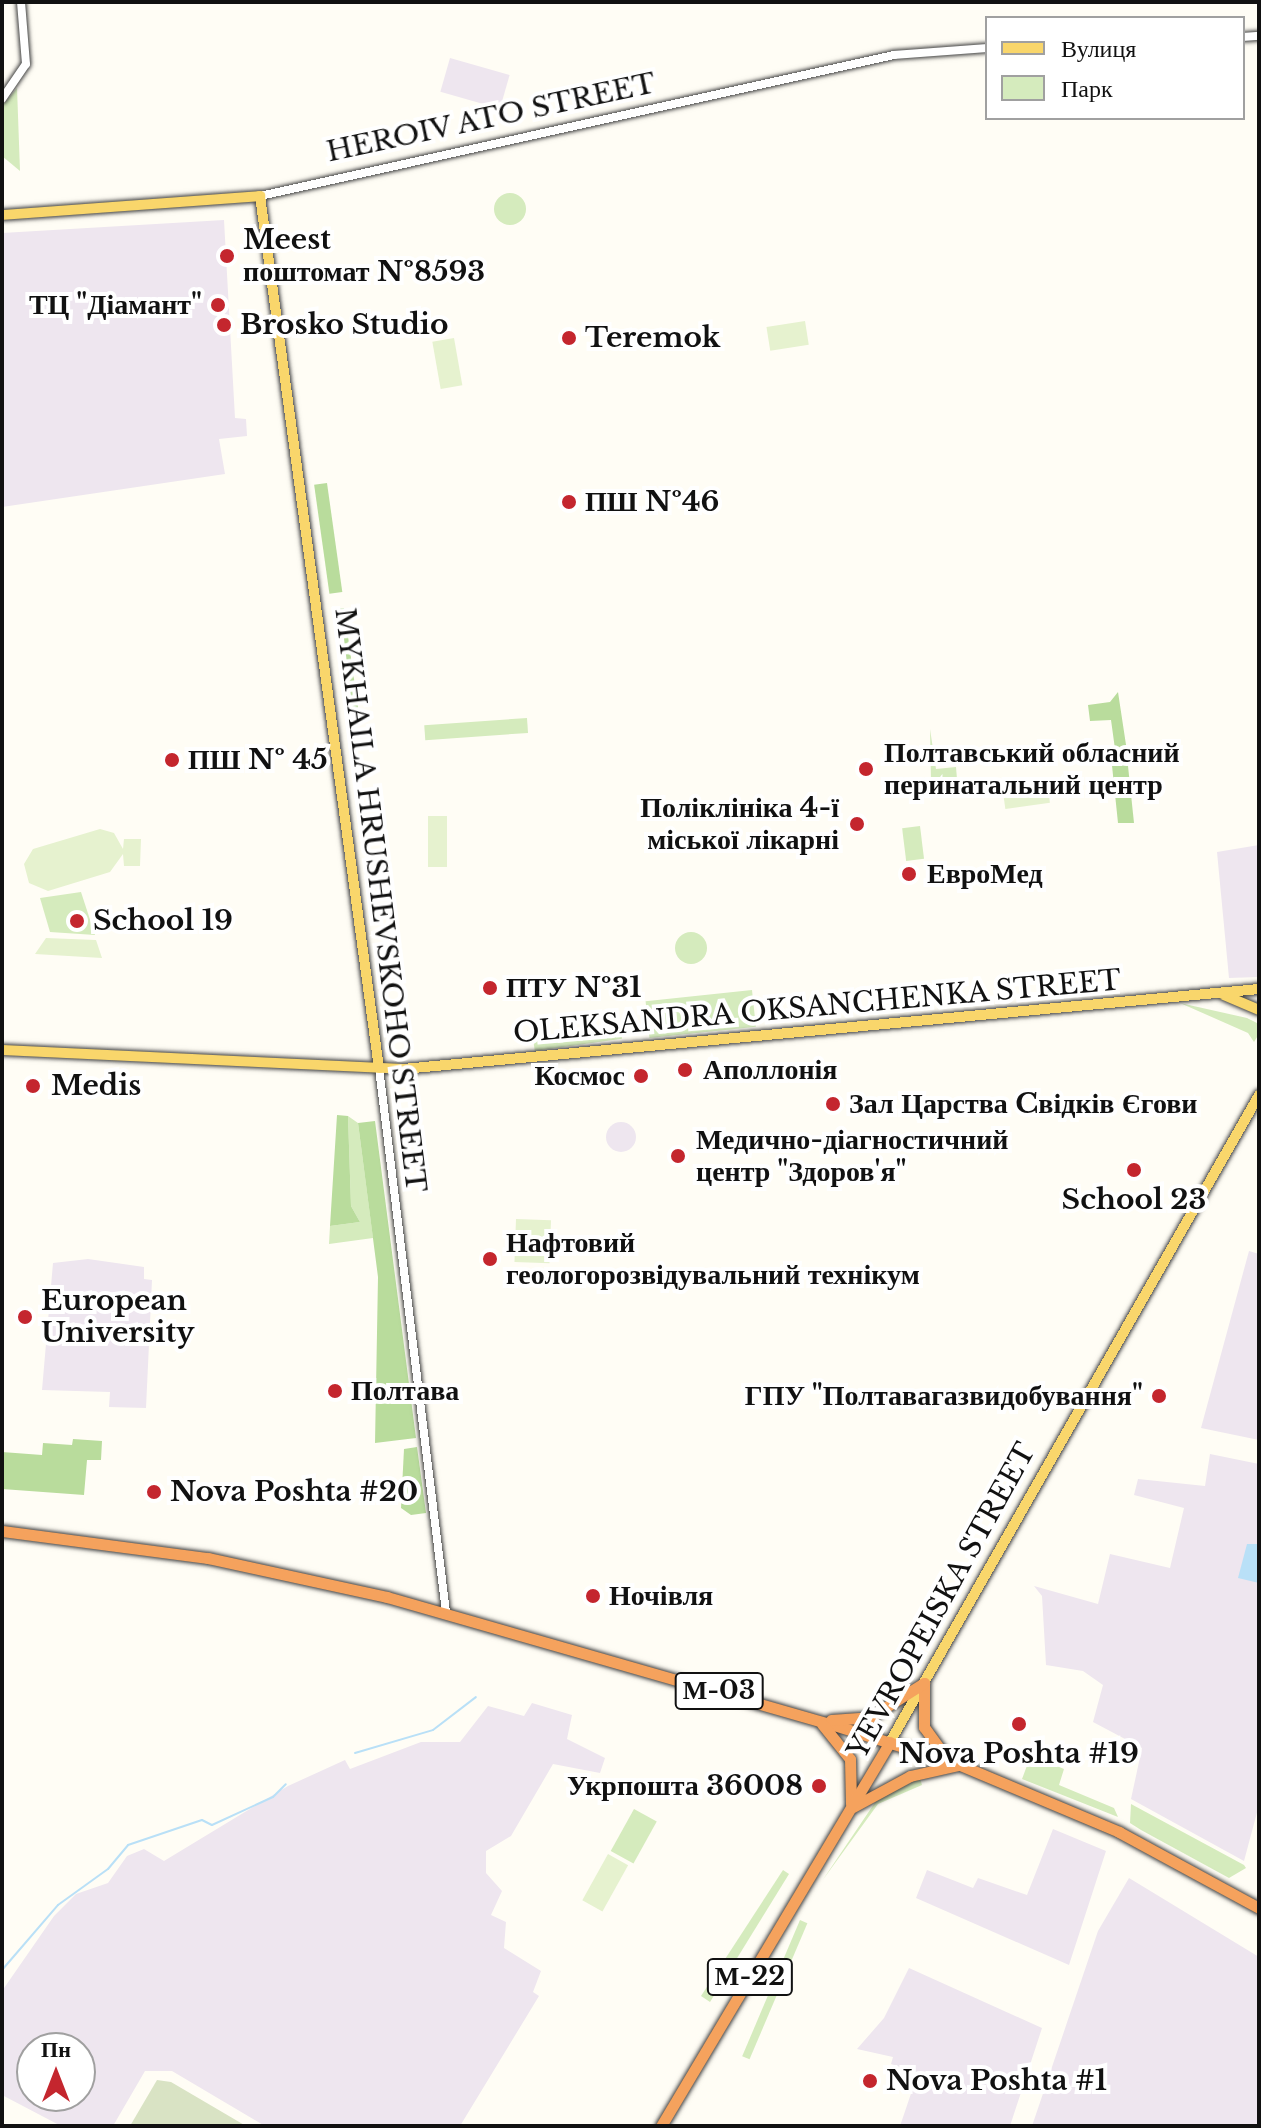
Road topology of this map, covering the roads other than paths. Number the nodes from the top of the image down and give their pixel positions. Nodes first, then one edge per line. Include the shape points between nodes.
1 (21, 2) edge
2 (985, 48) edge
3 (2, 99) edge
4 (260, 196) junction
5 (2, 215) edge
6 (1259, 989) edge
7 (1215, 993) junction
8 (1259, 1010) edge
9 (2, 1050) edge
10 (379, 1068) junction
11 (1259, 1095) edge
12 (2, 1531) edge
13 (446, 1612) junction
14 (924, 1683) junction
15 (818, 1720) junction
16 (890, 1742) junction
17 (960, 1765) junction
18 (851, 1809) junction
19 (1259, 1908) edge
20 (661, 2126) edge

1 - 3 street via 26,64
2 - 4 street, HEROIV ATO STREET via 894,55
4 - 5 main road, HEROIV ATO STREET
4 - 10 main road, MYKHAILA HRUSHEVSKOHO STREET
6 - 7 main road, OLEKSANDRA OKSANCHENKA STREET
7 - 8 main road
7 - 10 main road, OLEKSANDRA OKSANCHENKA STREET
9 - 10 main road, OLEKSANDRA OKSANCHENKA STREET
10 - 13 street, MYKHAILA HRUSHEVSKOHO STREET
11 - 14 main road, YEVROPEISKA STREET
12 - 13 highway, М-03 via 242,1564
13 - 15 highway, М-03
14 - 15 highway via 870,1717
14 - 16 main road, YEVROPEISKA STREET
14 - 17 highway via 927,1736
15 - 16 highway, М-03
15 - 18 highway via 850,1759
16 - 17 highway, М-03
16 - 18 highway, YEVROPEISKA STREET / М-22
17 - 18 highway via 910,1776
17 - 19 highway, М-03 via 1119,1832
18 - 20 highway, YEVROPEISKA STREET / М-22

